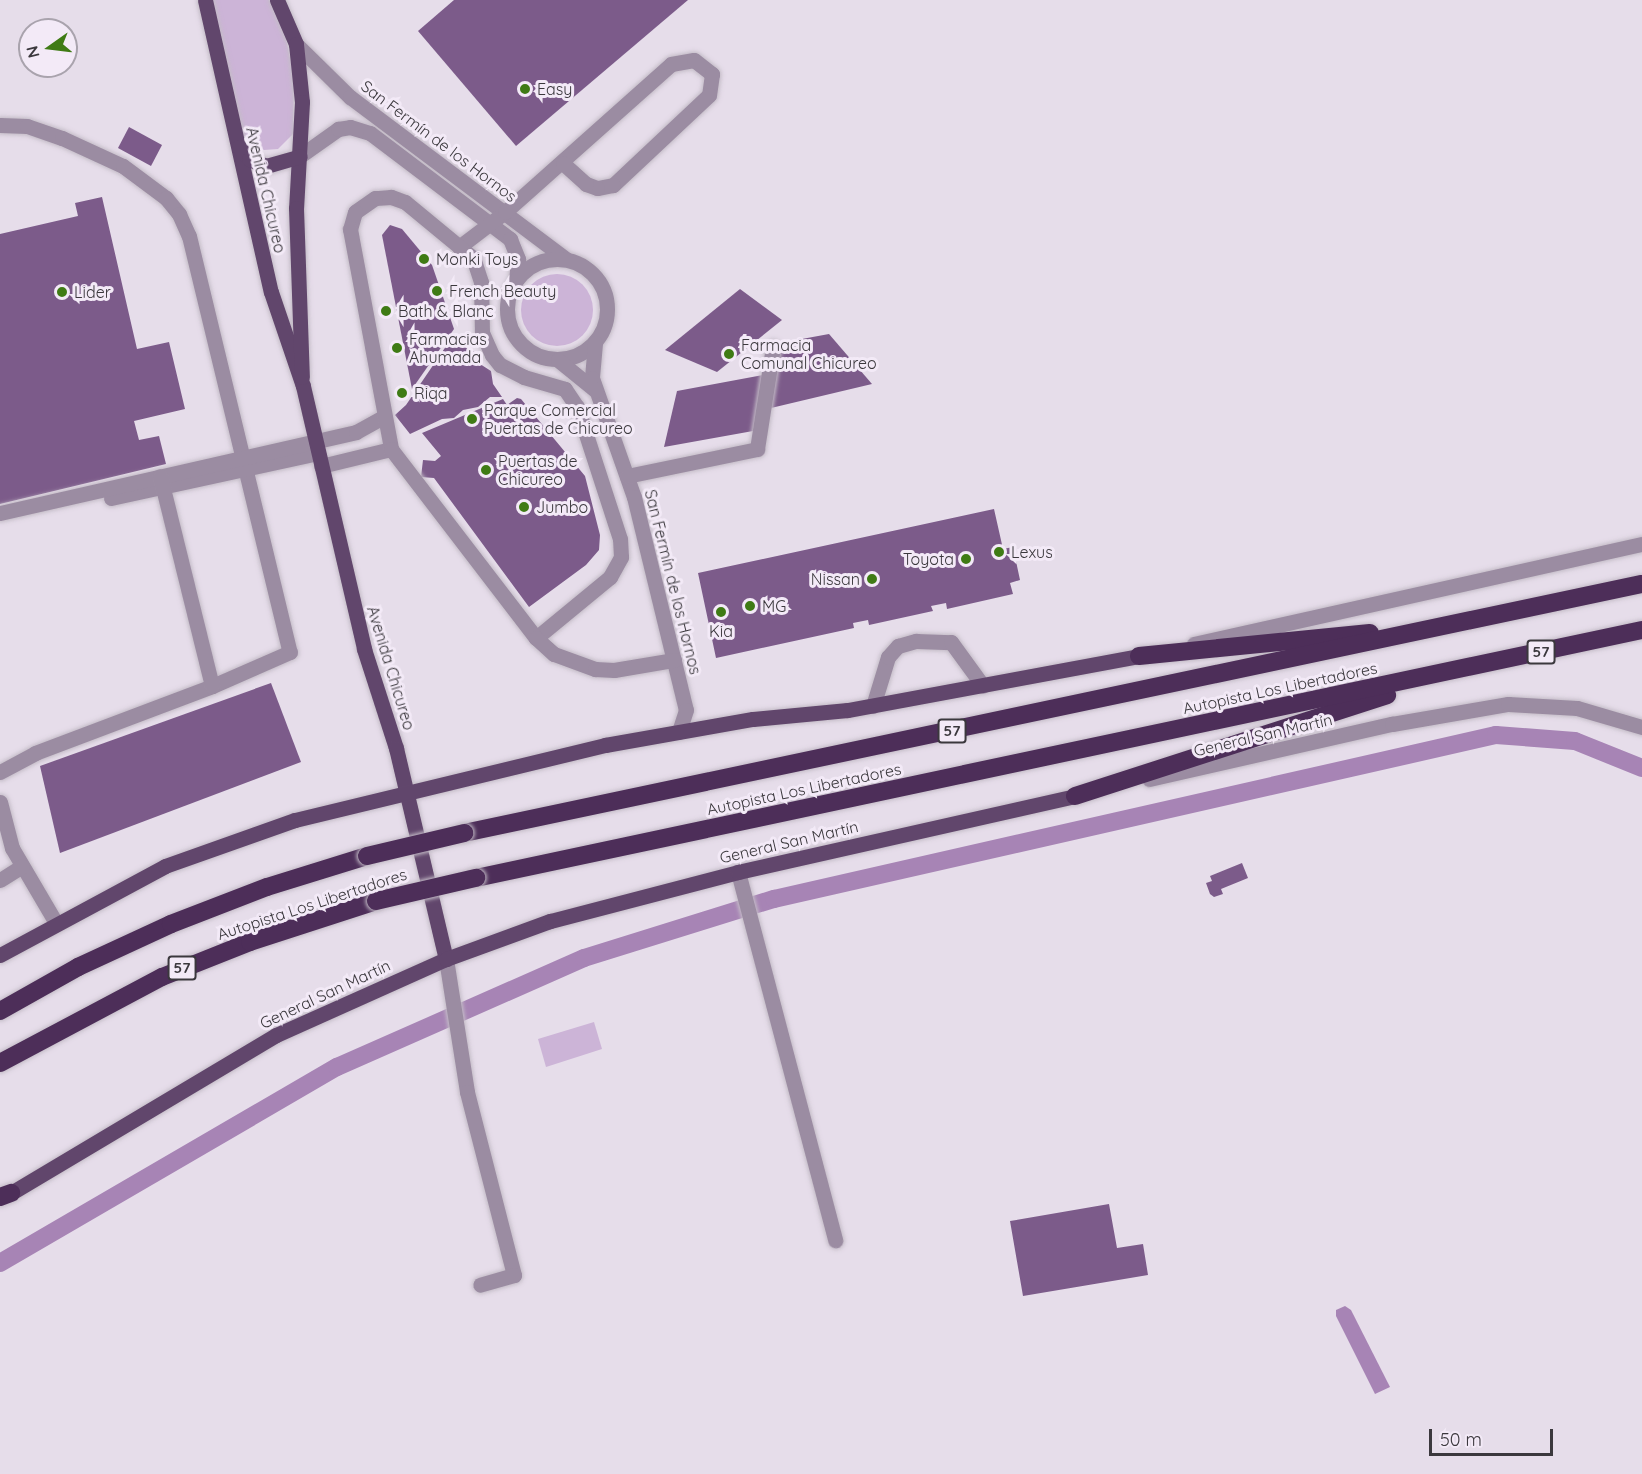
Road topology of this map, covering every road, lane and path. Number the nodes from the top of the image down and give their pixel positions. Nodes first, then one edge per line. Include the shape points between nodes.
1 (205, 0) edge
2 (277, 0) edge
3 (296, 44) junction
4 (0, 125) edge
5 (237, 145) junction
6 (300, 156) junction
7 (563, 163) junction
8 (505, 213) junction
9 (492, 223) junction
10 (459, 247) junction
11 (566, 259) junction
12 (516, 280) junction
13 (595, 343) junction
14 (773, 347) dead end
15 (558, 360) junction
16 (303, 386) junction
17 (595, 390) junction
18 (383, 417) junction
19 (391, 449) junction
20 (318, 453) junction
21 (245, 463) junction
22 (627, 476) junction
23 (161, 482) junction
24 (0, 513) edge
25 (0, 522) edge
26 (1642, 544) edge
27 (1642, 584) edge
28 (1440, 628) junction
29 (1642, 630) edge
30 (536, 638) junction
31 (1138, 656) junction
32 (674, 660) junction
33 (1440, 674) junction
34 (213, 686) junction
35 (984, 686) junction
36 (873, 706) junction
37 (687, 716) junction
38 (1642, 727) edge
39 (703, 728) junction
40 (679, 732) junction
41 (0, 772) edge
42 (406, 792) junction
43 (1075, 796) junction
44 (0, 802) edge
45 (22, 866) junction
46 (738, 872) junction
47 (0, 880) edge
48 (56, 923) junction
49 (0, 955) edge
50 (446, 960) junction
51 (0, 1011) edge
52 (0, 1063) edge
53 (4, 1197) edge
54 (835, 1240) dead end
55 (480, 1285) dead end

1 - 5 main road, Avenida Chicureo
2 - 3 main road, Avenida Chicureo
3 - 6 main road, Avenida Chicureo via 302,102
3 - 8 street, San Fermín de los Hornos via 350,97
4 - 21 street via 27,126 99,153 147,182 179,214 189,236
5 - 6 main road via 249,159 266,166
5 - 16 main road, Avenida Chicureo via 274,302
6 - 9 street, San Fermín de los Hornos via 338,129 363,130
6 - 16 main road, Avenida Chicureo via 296,208
7 - 7 street via 585,184 597,188 613,185 709,95 712,74 694,60 671,64
7 - 8 street
8 - 9 street
8 - 11 street, San Fermín de los Hornos
9 - 10 street
9 - 12 street, San Fermín de los Hornos via 515,248
10 - 18 street via 405,202 390,197 368,200 351,220
10 - 30 street via 473,258 478,270 480,323 492,355 500,365 565,389 572,397 620,540 621,557 610,578
11 - 12 street via 533,265
11 - 13 street via 585,267 604,291 606,324
12 - 15 street via 507,309 515,337 538,356
13 - 15 street via 578,355
13 - 17 street, San Fermín de los Hornos
14 - 22 street via 757,449
15 - 17 street
16 - 20 main road, Avenida Chicureo
17 - 22 street, San Fermín de los Hornos
18 - 19 street
18 - 20 street
19 - 20 street
19 - 30 street
20 - 21 street
20 - 42 main road, Avenida Chicureo via 364,649 392,730
21 - 23 street
21 - 34 street via 290,652
22 - 32 street, San Fermín de los Hornos
23 - 24 street
23 - 25 street
23 - 34 street
26 - 31 street
27 - 28 highway, Autopista Los Libertadores / 57
28 - 31 highway
28 - 51 highway, Autopista Los Libertadores / 57, bridge via 367,856 267,887 171,924 78,967
29 - 33 highway, Autopista Los Libertadores / 57
30 - 32 street via 554,654 595,669 614,670
31 - 35 main road
32 - 37 street, San Fermín de los Hornos
33 - 43 highway via 1235,747
33 - 52 highway, Autopista Los Libertadores / 57, bridge via 376,901 261,938 162,977
34 - 41 street via 35,753
35 - 36 main road
35 - 36 street via 951,642 916,641 898,646 888,657
36 - 39 main road
37 - 39 street
37 - 40 street
38 - 43 street, General San Martín via 1599,713 1555,705 1485,706
39 - 40 main road
40 - 42 main road via 605,745
42 - 48 main road via 243,836 165,866
42 - 50 main road, Avenida Chicureo
43 - 46 main road, General San Martín
44 - 45 street via 12,848
45 - 47 street
45 - 48 street
46 - 50 main road, General San Martín via 550,921
46 - 54 street
48 - 49 main road
50 - 53 main road, General San Martín via 276,1035
50 - 55 street via 467,1092 514,1275

